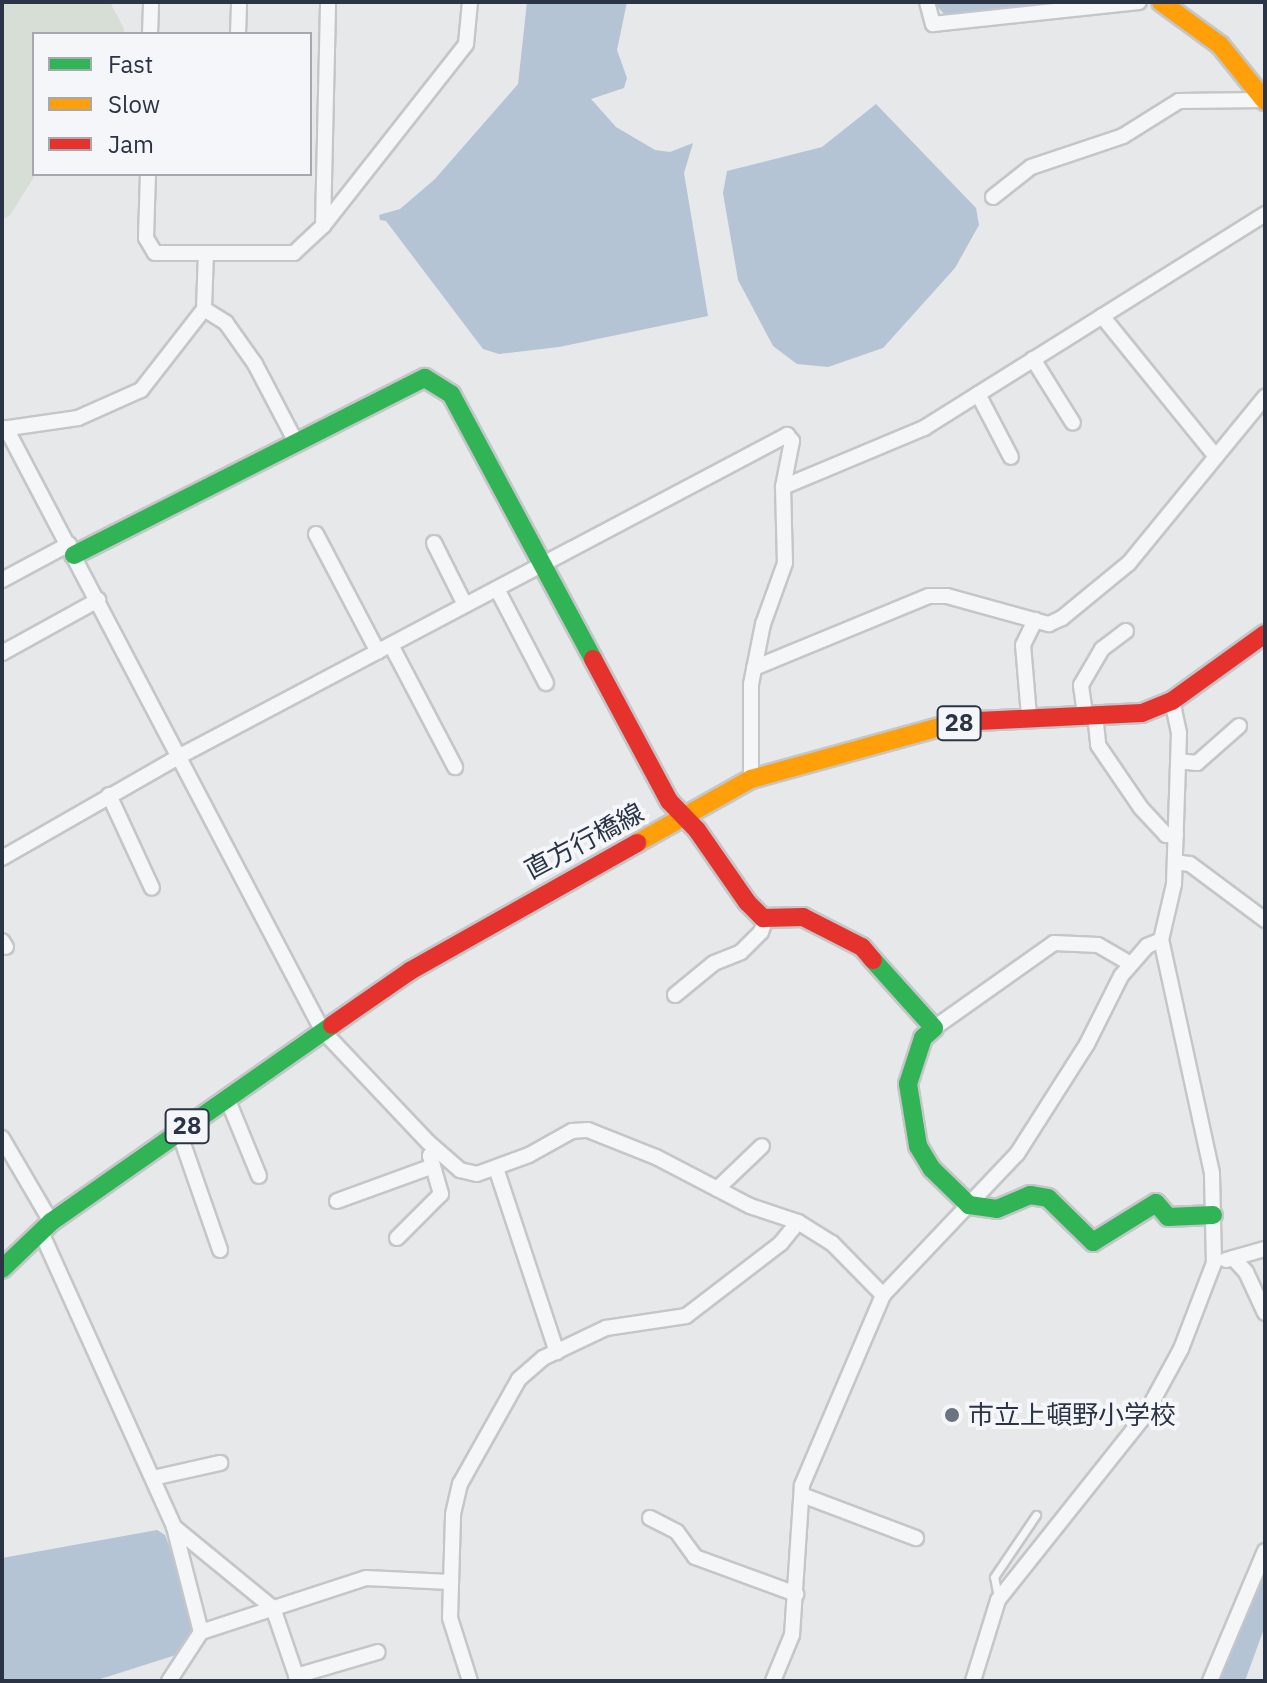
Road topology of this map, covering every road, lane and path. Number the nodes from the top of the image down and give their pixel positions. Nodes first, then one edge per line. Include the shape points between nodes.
1 (151, 2) edge
2 (239, 2) edge
3 (328, 2) edge
4 (470, 2) edge
5 (927, 2) edge
6 (1139, 2) edge
7 (1161, 2) edge
8 (1062, 6) edge
9 (150, 32) edge
10 (238, 32) edge
11 (1265, 101) edge
12 (148, 176) edge
13 (993, 197) dead end
14 (1265, 214) edge
15 (323, 226) junction
16 (206, 253) junction
17 (204, 309) junction
18 (1102, 316) junction
19 (1033, 359) junction
20 (978, 394) junction
21 (1265, 397) edge
22 (1073, 423) dead end
23 (4, 428) edge
24 (296, 442) junction
25 (1011, 457) dead end
26 (1216, 457) junction
27 (783, 487) junction
28 (316, 534) dead end
29 (434, 543) dead end
30 (71, 550) junction
31 (543, 564) junction
32 (2, 580) edge
33 (497, 589) junction
34 (98, 600) junction
35 (465, 605) junction
36 (1035, 620) junction
37 (1126, 631) dead end
38 (1265, 634) edge
39 (384, 648) junction
40 (2, 653) edge
41 (754, 668) junction
42 (546, 683) dead end
43 (1172, 701) junction
44 (1090, 714) junction
45 (1029, 716) junction
46 (1239, 726) dead end
47 (180, 756) junction
48 (1178, 761) junction
49 (455, 767) dead end
50 (751, 779) junction
51 (109, 795) junction
52 (682, 817) junction
53 (1176, 835) junction
54 (2, 858) edge
55 (1175, 862) junction
56 (152, 888) dead end
57 (766, 918) junction
58 (1265, 920) edge
59 (1161, 940) junction
60 (1131, 964) junction
61 (675, 995) dead end
62 (934, 1028) junction
63 (322, 1030) junction
64 (227, 1098) junction
65 (179, 1132) junction
66 (2, 1138) edge
67 (762, 1146) dead end
68 (435, 1148) junction
69 (433, 1166) junction
70 (496, 1168) junction
71 (259, 1176) dead end
72 (717, 1189) junction
73 (337, 1201) dead end
74 (969, 1205) junction
75 (1213, 1215) junction
76 (798, 1222) junction
77 (46, 1227) junction
78 (397, 1238) dead end
79 (1265, 1249) edge
80 (220, 1250) dead end
81 (1233, 1258) junction
82 (1214, 1263) junction
83 (2, 1269) edge
84 (883, 1295) junction
85 (1265, 1313) edge
86 (557, 1352) junction
87 (220, 1463) dead end
88 (153, 1478) junction
89 (802, 1495) junction
90 (1036, 1515) dead end
91 (650, 1518) dead end
92 (174, 1527) junction
93 (916, 1538) dead end
94 (1265, 1551) edge
95 (450, 1582) junction
96 (796, 1594) junction
97 (998, 1600) junction
98 (273, 1608) junction
99 (201, 1632) junction
100 (378, 1652) dead end
101 (297, 1679) edge
102 (169, 1681) edge
103 (470, 1681) edge
104 (773, 1681) edge
105 (973, 1681) edge
106 (1210, 1681) edge

1 - 9 street
2 - 10 street
3 - 15 street
4 - 15 street via 466,44
5 - 8 street via 933,24
6 - 8 street
7 - 11 street via 1220,45
11 - 13 street via 1179,101 1123,136 1031,167
12 - 16 street via 146,238 155,253
14 - 18 street
15 - 16 street via 294,253
16 - 17 street
17 - 23 street via 141,390 78,418
17 - 24 street via 226,323 255,364
18 - 19 street
18 - 26 street
19 - 20 street
19 - 22 street
20 - 25 street
20 - 27 street via 924,428
21 - 26 street
23 - 30 street
24 - 30 street
24 - 31 street via 425,378 451,394
26 - 36 street via 1129,563 1062,618 1049,624
27 - 31 street via 792,441 787,435
27 - 41 street via 785,563
28 - 39 street
29 - 35 street
30 - 32 street
30 - 34 street
31 - 33 street
31 - 52 street
33 - 35 street
33 - 42 street
34 - 40 street
34 - 47 street
35 - 39 street
36 - 41 street via 929,596
36 - 45 street via 1023,645
37 - 44 street via 1102,649 1081,685
38 - 43 street, 直方行橋線 / 28
39 - 47 street
39 - 49 street
41 - 50 street
43 - 44 street, 直方行橋線 / 28 via 1142,713
43 - 48 street
44 - 45 street, 直方行橋線 / 28
44 - 53 street via 1098,745 1141,808 1166,835
45 - 50 street, 直方行橋線 / 28 via 950,724
46 - 48 street via 1197,763
47 - 51 street
47 - 63 street
48 - 53 street
50 - 52 street, 直方行橋線 / 28
51 - 54 street
51 - 56 street
52 - 57 street via 747,902
52 - 63 street, 直方行橋線 / 28 via 519,906
53 - 55 street
55 - 58 street via 1190,864
55 - 59 street
57 - 61 street via 761,932 741,952 714,963
57 - 62 street via 803,917 862,947
59 - 60 street via 1147,946
59 - 75 street via 1212,1173
60 - 62 street via 1098,945 1054,943
60 - 74 street via 1017,1154
62 - 74 street via 916,1054 908,1084 909,1107 918,1146 932,1169
63 - 64 street, 直方行橋線 / 28
63 - 68 street
64 - 65 street, 直方行橋線 / 28
64 - 71 street
65 - 77 street, 直方行橋線 / 28
65 - 80 street
66 - 77 street
67 - 72 street
68 - 69 street
68 - 70 street via 460,1170 477,1174
69 - 73 street
69 - 78 street via 441,1194
70 - 72 street via 572,1131 588,1130
70 - 86 street
72 - 76 street
74 - 75 street via 997,1209 1030,1195 1048,1198 1093,1242 1156,1203 1168,1217
74 - 84 street
75 - 82 street
76 - 84 street via 832,1243
76 - 86 street via 781,1243 686,1316 606,1328
77 - 83 street, 直方行橋線 / 28
77 - 88 street
79 - 81 street
81 - 82 street
81 - 85 street via 1246,1272
82 - 97 street via 1181,1349 1145,1415
84 - 89 street
86 - 95 street via 519,1379 460,1484
87 - 88 street
88 - 92 street
89 - 93 street
89 - 96 street
90 - 97 lane via 994,1577
91 - 96 street via 677,1532 695,1557
92 - 98 street
92 - 99 street
94 - 106 street
95 - 98 street via 366,1578
95 - 103 street via 450,1618
96 - 104 street via 792,1635
97 - 105 street
98 - 99 street
98 - 101 street
99 - 102 street
100 - 101 street

